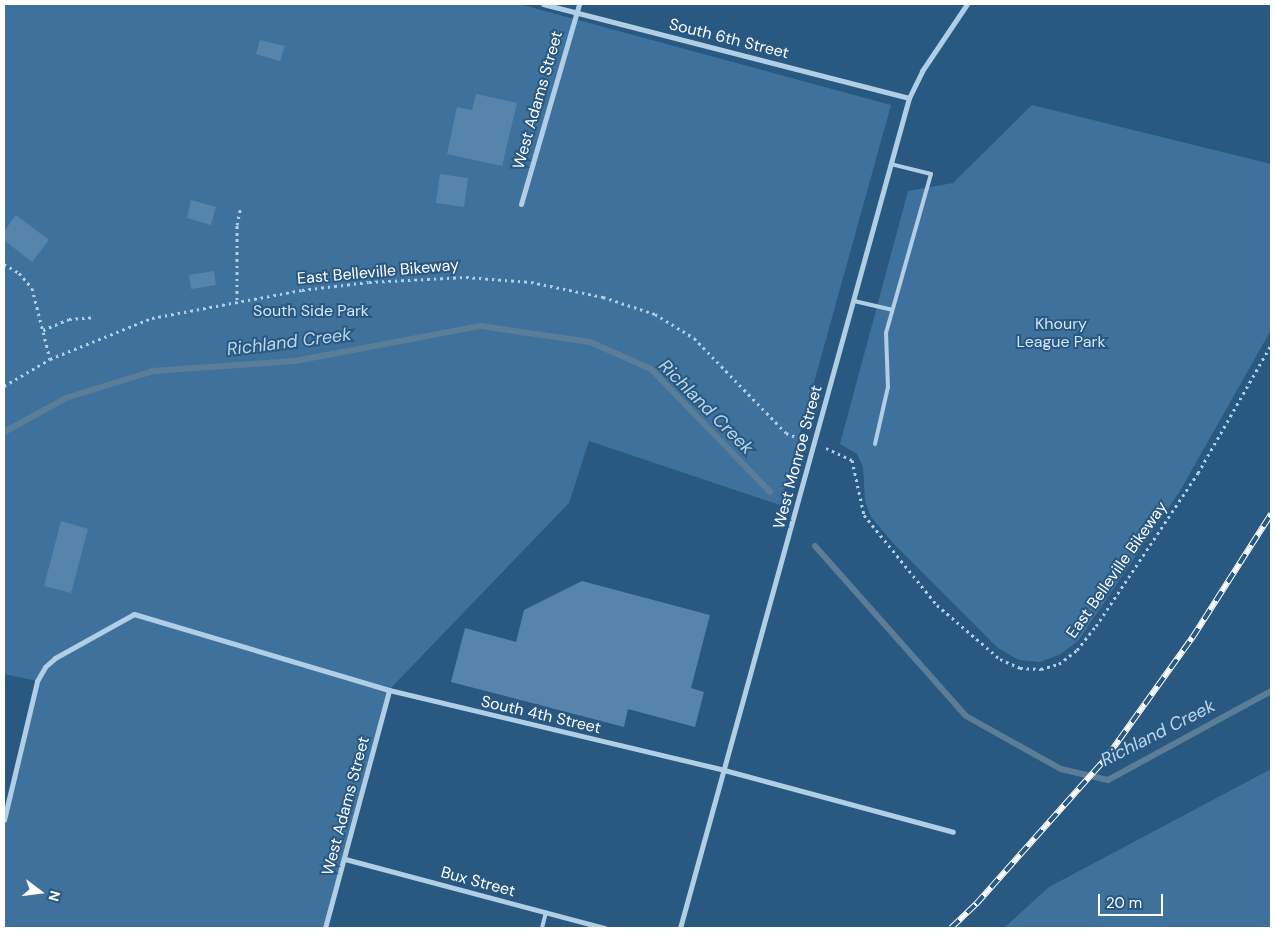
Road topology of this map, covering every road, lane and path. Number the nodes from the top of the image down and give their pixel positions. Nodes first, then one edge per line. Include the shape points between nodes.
1 (543, 4) edge
2 (579, 4) edge
3 (968, 4) edge
4 (576, 13) junction
5 (909, 98) junction
6 (891, 164) junction
7 (520, 204) dead end
8 (241, 206) dead end
9 (4, 264) edge
10 (237, 300) junction
11 (854, 302) junction
12 (892, 310) junction
13 (95, 317) dead end
14 (43, 330) junction
15 (1271, 345) edge
16 (50, 359) junction
17 (4, 386) edge
18 (815, 444) junction
19 (875, 444) dead end
20 (389, 690) junction
21 (724, 770) junction
22 (4, 820) edge
23 (953, 832) dead end
24 (345, 859) junction
25 (546, 912) junction
26 (325, 928) edge
27 (542, 928) edge
28 (605, 928) edge
29 (680, 928) edge

1 - 4 street, South 6th Street
2 - 4 street, West Adams Street
3 - 5 street, West Monroe Street via 922,70
4 - 5 street, South 6th Street
4 - 7 street, West Adams Street
5 - 6 street, West Monroe Street
6 - 11 street, West Monroe Street
6 - 12 lane via 932,174
8 - 10 path via 237,225
9 - 14 path via 19,273 32,288
10 - 16 path, East Belleville Bikeway via 144,321
10 - 18 path, East Belleville Bikeway via 369,282 466,277 531,282 603,296 638,306 674,324 745,387 786,433
11 - 12 lane
11 - 18 street, West Monroe Street
12 - 19 lane via 886,333 888,387
13 - 14 path via 69,319
14 - 16 path
15 - 18 path, East Belleville Bikeway via 1198,473 1101,618 1077,650 1059,664 1042,669 1020,668 1000,659 937,605 864,515 852,460
16 - 17 path, East Belleville Bikeway
18 - 21 street, West Monroe Street
20 - 21 street, South 4th Street
20 - 22 street, South 4th Street via 144,616 125,617 45,666 38,681
20 - 24 street, West Adams Street
21 - 23 street, South 4th Street
21 - 29 street, West Monroe Street
24 - 25 street, Bux Street
24 - 26 street, West Adams Street
25 - 27 lane
25 - 28 street, Bux Street

